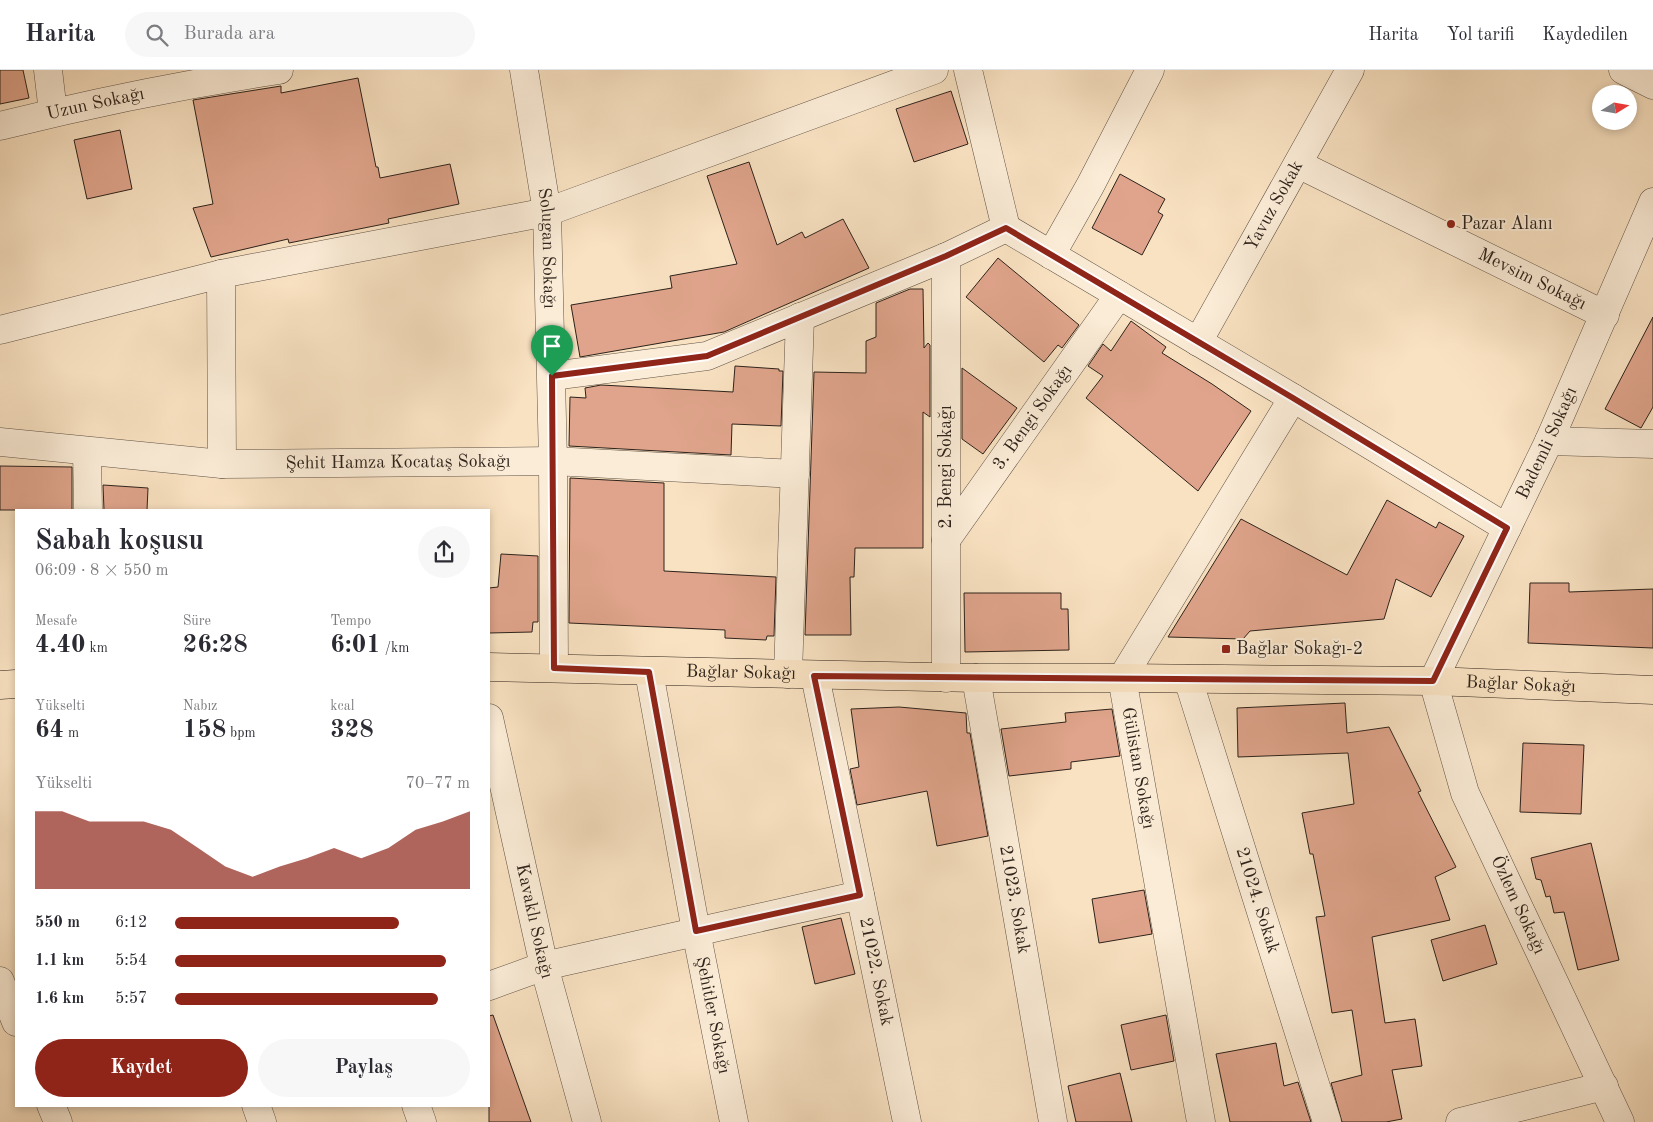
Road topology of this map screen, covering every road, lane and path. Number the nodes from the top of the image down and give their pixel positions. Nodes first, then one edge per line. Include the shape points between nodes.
1 (48, 70) edge
2 (279, 70) edge
3 (524, 70) edge
4 (934, 70) edge
5 (968, 70) edge
6 (1150, 70) edge
7 (1350, 70) edge
8 (1623, 70) edge
9 (205, 75) edge
10 (1653, 85) edge
11 (53, 112) junction
12 (0, 126) edge
13 (1298, 164) junction
14 (1653, 202) edge
15 (547, 212) junction
16 (1006, 228) junction
17 (1052, 255) junction
18 (946, 256) junction
19 (221, 274) junction
20 (1119, 295) junction
21 (1605, 315) junction
22 (800, 317) junction
23 (0, 330) edge
24 (1198, 342) junction
25 (552, 376) junction
26 (1293, 398) junction
27 (1549, 441) junction
28 (0, 442) edge
29 (1653, 444) edge
30 (87, 451) junction
31 (554, 461) junction
32 (222, 464) junction
33 (795, 474) junction
34 (88, 509) edge
35 (1507, 528) junction
36 (946, 540) junction
37 (490, 667) edge
38 (554, 668) junction
39 (649, 672) junction
40 (801, 675) junction
41 (946, 678) junction
42 (976, 678) junction
43 (1122, 678) junction
44 (1188, 679) junction
45 (1433, 681) junction
46 (15, 684) edge
47 (0, 685) edge
48 (1653, 690) edge
49 (490, 723) edge
50 (860, 895) junction
51 (696, 931) junction
52 (544, 966) junction
53 (0, 981) edge
54 (490, 986) edge
55 (15, 1019) edge
56 (1604, 1086) junction
57 (52, 1107) edge
58 (257, 1107) edge
59 (417, 1107) edge
60 (58, 1122) edge
61 (262, 1122) edge
62 (422, 1122) edge
63 (586, 1122) edge
64 (734, 1122) edge
65 (907, 1122) edge
66 (1053, 1122) edge
67 (1201, 1122) edge
68 (1327, 1122) edge
69 (1460, 1122) edge
70 (1620, 1122) edge

1 - 11 street
2 - 9 street, Uzun Sokağı
3 - 15 street, Solugan Sokağı
4 - 15 street
5 - 16 street
6 - 17 street
7 - 13 street, Yavuz Sokak
8 - 10 street
9 - 11 street, Uzun Sokağı
11 - 12 street, Uzun Sokağı
13 - 21 street, Mevsim Sokağı
13 - 24 street, Yavuz Sokak
14 - 21 street, Bademli Sokağı
15 - 19 street
15 - 25 street, Solugan Sokağı
16 - 17 street
16 - 18 street
17 - 20 street
18 - 22 street
18 - 36 street, 2. Bengi Sokağı
19 - 23 street
19 - 32 street
20 - 24 street
20 - 36 street, 3. Bengi Sokağı
21 - 27 street, Bademli Sokağı
22 - 25 street via 707,356
22 - 33 street, 21022. Sokak
24 - 26 street
25 - 31 street, Solugan Sokağı
26 - 35 street
26 - 43 street
27 - 29 street
27 - 35 street, Bademli Sokağı
28 - 30 street, Şehit Hamza Kocataş Sokağı
30 - 32 street, Şehit Hamza Kocataş Sokağı
30 - 34 street
31 - 32 street, Şehit Hamza Kocataş Sokağı
31 - 33 street, Şehit Hamza Kocataş Sokağı
31 - 38 street, Solugan Sokağı
33 - 40 street, 21022. Sokak
35 - 45 street, Bademli Sokağı
36 - 41 street, 2. Bengi Sokağı
37 - 38 main road, Bağlar Sokağı
38 - 39 main road, Bağlar Sokağı
39 - 40 main road, Bağlar Sokağı
39 - 51 street, Şehitler Sokağı
40 - 41 main road, Bağlar Sokağı
40 - 50 street, 21022. Sokak
41 - 42 main road, Bağlar Sokağı
42 - 43 main road, Bağlar Sokağı
42 - 66 street, 21023. Sokak
43 - 44 main road, Bağlar Sokağı
43 - 67 street, Gülistan Sokağı
44 - 45 main road, Bağlar Sokağı
44 - 68 street, 21024. Sokak
45 - 48 main road, Bağlar Sokağı
45 - 56 street, Özlem Sokağı via 1465,792
46 - 47 main road
49 - 52 street, Kavaklı Sokağı
50 - 51 street
50 - 65 street, 21022. Sokak
51 - 52 street
51 - 64 street, Şehitler Sokağı
52 - 54 street
52 - 63 street, Kavaklı Sokağı
53 - 55 street
56 - 69 street
56 - 70 street, Özlem Sokağı
57 - 60 street
58 - 61 street
59 - 62 street

